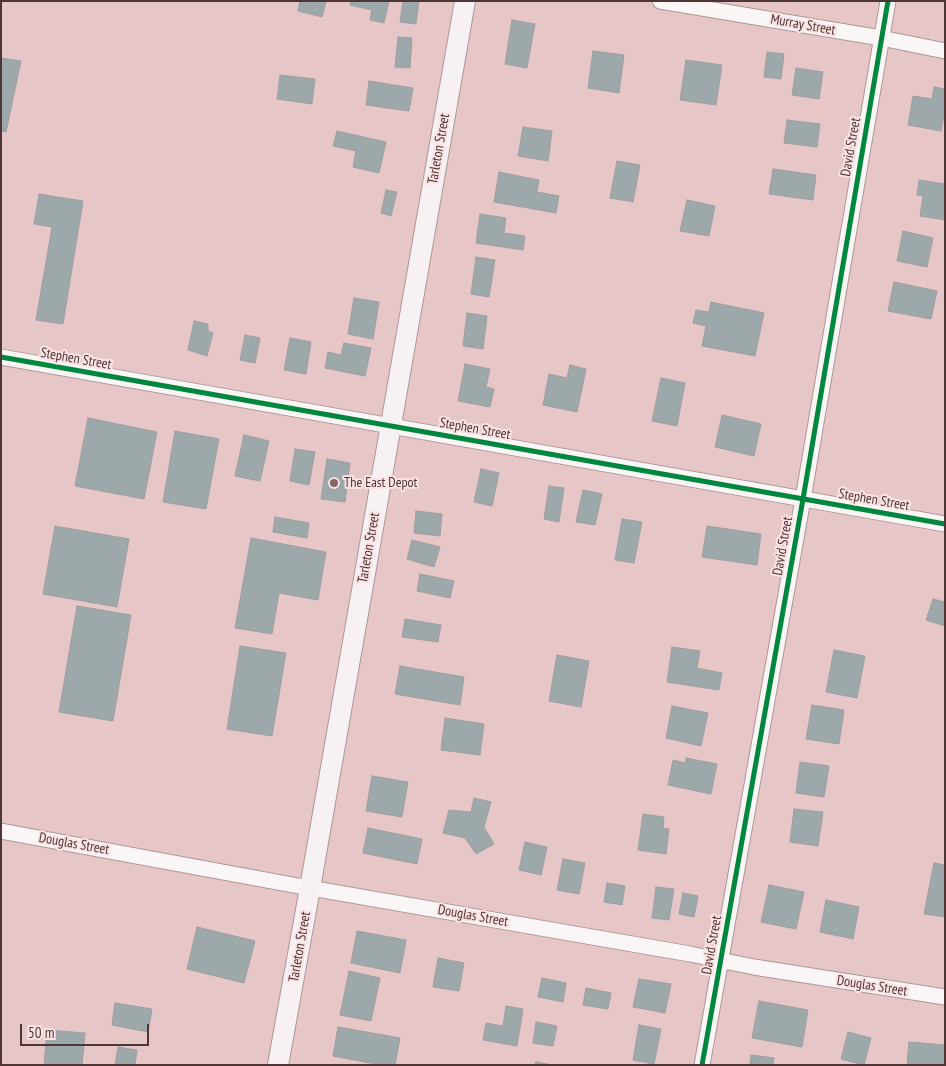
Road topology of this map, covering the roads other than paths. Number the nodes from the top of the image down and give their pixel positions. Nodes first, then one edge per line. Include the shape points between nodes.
1 (464, 1) edge
2 (660, 1) edge
3 (888, 1) edge
4 (881, 38) junction
5 (945, 51) edge
6 (1, 357) edge
7 (390, 425) junction
8 (803, 499) junction
9 (945, 524) edge
10 (1, 831) edge
11 (310, 888) junction
12 (720, 961) junction
13 (945, 997) edge
14 (278, 1065) edge
15 (702, 1065) edge

1 - 7 main road, Tarleton Street
2 - 4 street, Murray Street
3 - 4 street, David Street
4 - 5 street, Murray Street
4 - 8 street, David Street
6 - 7 street, Stephen Street
7 - 8 street, Stephen Street
7 - 11 main road, Tarleton Street
8 - 9 street, Stephen Street
8 - 12 street, David Street
10 - 11 street, Douglas Street
11 - 12 street, Douglas Street
11 - 14 main road, Tarleton Street
12 - 13 street, Douglas Street
12 - 15 street, David Street

